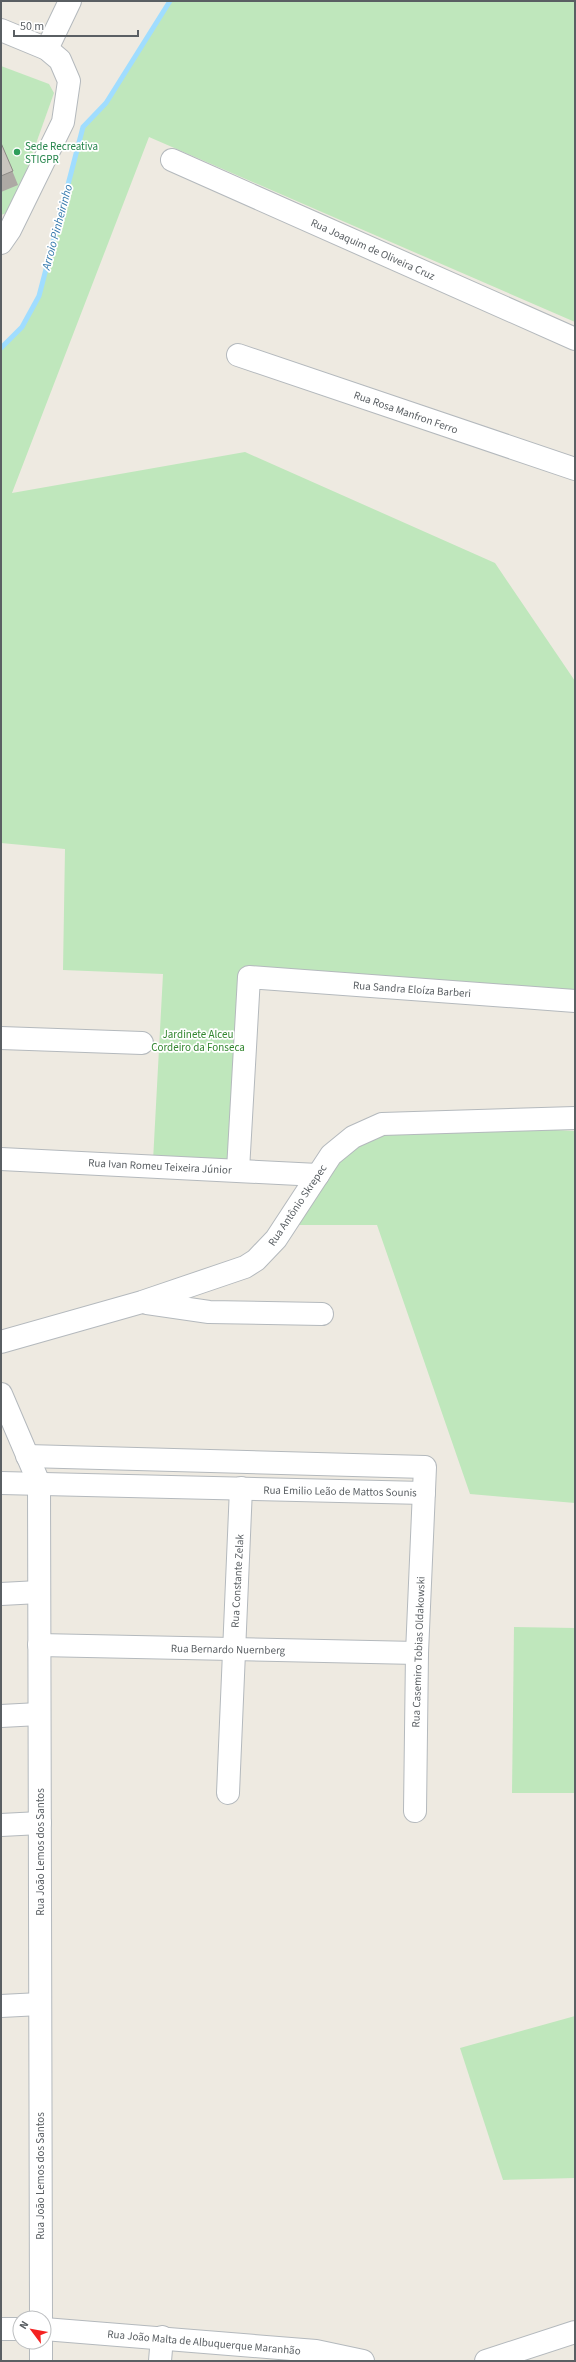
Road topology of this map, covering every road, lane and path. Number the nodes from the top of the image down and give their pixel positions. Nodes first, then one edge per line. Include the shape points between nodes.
1 (70, 1) edge
2 (1, 30) edge
3 (47, 49) junction
4 (172, 160) dead end
5 (4, 236) edge
6 (575, 339) edge
7 (238, 355) dead end
8 (575, 469) edge
9 (575, 1001) edge
10 (1, 1038) edge
11 (142, 1043) dead end
12 (575, 1118) edge
13 (1, 1159) edge
14 (238, 1170) junction
15 (318, 1175) junction
16 (142, 1302) junction
17 (322, 1314) dead end
18 (1, 1342) edge
19 (1, 1394) edge
20 (27, 1456) junction
21 (163, 1459) junction
22 (1, 1483) edge
23 (39, 1483) junction
24 (162, 1486) junction
25 (241, 1488) junction
26 (424, 1493) junction
27 (39, 1592) junction
28 (1, 1594) edge
29 (39, 1645) junction
30 (234, 1649) junction
31 (417, 1653) junction
32 (39, 1714) junction
33 (1, 1716) edge
34 (228, 1793) dead end
35 (414, 1811) dead end
36 (40, 1823) junction
37 (1, 1825) edge
38 (40, 2004) junction
39 (1, 2006) edge
40 (41, 2310) edge
41 (1, 2329) edge
42 (12, 2329) edge
43 (52, 2330) edge
44 (575, 2332) edge
45 (162, 2337) junction
46 (41, 2350) edge
47 (244, 2353) edge
48 (41, 2361) edge
49 (160, 2361) edge
50 (363, 2361) edge
51 (486, 2361) edge

1 - 3 street
2 - 3 street
3 - 5 street via 60,60 70,81 62,122
4 - 6 street, Rua Joaquim de Oliveira Cruz
7 - 8 street, Rua Rosa Manfron Ferro
9 - 14 street, Rua Sandra Eloíza Barberi via 249,977
10 - 11 street
12 - 15 street, Rua Antônio Skrepec via 382,1124 367,1129 342,1145 331,1155
13 - 14 street, Rua Ivan Romeu Teixeira Júnior
14 - 15 street, Rua Ivan Romeu Teixeira Júnior
15 - 16 street, Rua Antônio Skrepec via 276,1238 256,1260 232,1272
16 - 17 street via 209,1312
16 - 18 street, Rua Antônio Skrepec
19 - 20 street, Rua João Lemos dos Santos
20 - 21 street, Rua Emilio Leão de Mattos Sounis
20 - 23 street, Rua João Lemos dos Santos
21 - 24 street
21 - 26 street, Rua Emilio Leão de Mattos Sounis via 424,1467
22 - 23 street, Rua Emilio Leão de Mattos Sounis
23 - 24 street, Rua Emilio Leão de Mattos Sounis
23 - 27 street, Rua João Lemos dos Santos
24 - 25 street, Rua Emilio Leão de Mattos Sounis
25 - 26 street, Rua Emilio Leão de Mattos Sounis
25 - 30 street, Rua Constante Zelak
26 - 31 street, Rua Casemiro Tobias Oldakowski
27 - 28 street
27 - 29 street, Rua João Lemos dos Santos
29 - 30 street, Rua Bernardo Nuernberg
29 - 32 street, Rua João Lemos dos Santos
30 - 31 street, Rua Bernardo Nuernberg
30 - 34 street, Rua Constante Zelak
31 - 35 street, Rua Casemiro Tobias Oldakowski
32 - 33 street
32 - 36 street, Rua João Lemos dos Santos
36 - 37 street
36 - 38 street, Rua João Lemos dos Santos
38 - 39 street
38 - 40 street, Rua João Lemos dos Santos
41 - 42 street
43 - 45 street, Rua João Malta de Albuquerque Maranhão
44 - 51 street
45 - 47 street, Rua João Malta de Albuquerque Maranhão
45 - 49 street
46 - 48 street
47 - 50 street, Rua João Malta de Albuquerque Maranhão via 316,2351

